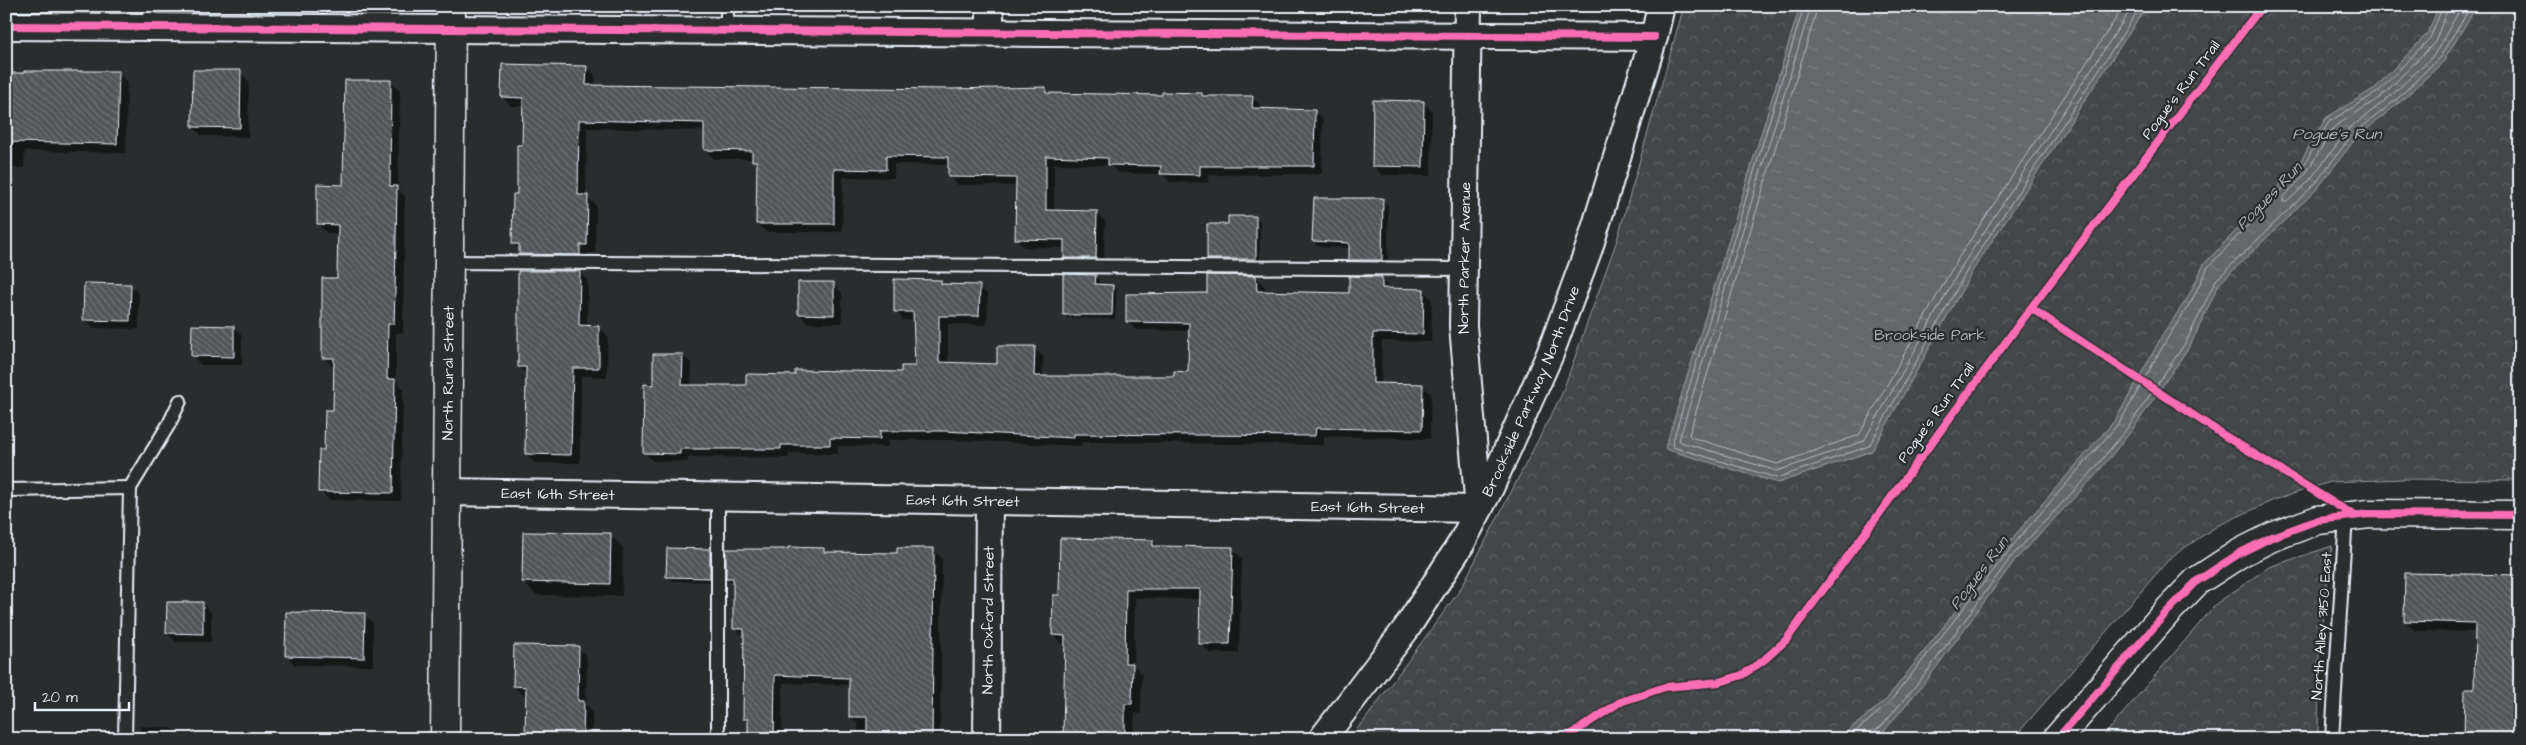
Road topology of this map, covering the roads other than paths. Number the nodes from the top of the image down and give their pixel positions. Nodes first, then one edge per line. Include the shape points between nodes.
1 (990, 6) edge
2 (1468, 6) edge
3 (1661, 6) edge
4 (149, 17) edge
5 (451, 17) edge
6 (727, 18) edge
7 (6, 26) edge
8 (990, 32) junction
9 (1468, 36) junction
10 (1654, 37) junction
11 (449, 262) junction
12 (1464, 269) junction
13 (180, 401) dead end
14 (130, 488) junction
15 (6, 490) edge
16 (447, 492) junction
17 (718, 497) junction
18 (989, 502) junction
19 (1479, 510) junction
20 (2520, 515) edge
21 (2346, 516) junction
22 (125, 739) edge
23 (445, 739) edge
24 (718, 739) edge
25 (987, 739) edge
26 (1322, 739) edge
27 (2057, 739) edge
28 (2332, 739) edge

1 - 8 street
2 - 9 street, North Parker Avenue
3 - 10 street, Brookside Parkway North Drive
4 - 5 street
4 - 7 street
5 - 6 street
5 - 11 main road, North Rural Street
6 - 8 street
8 - 9 street
9 - 10 street
9 - 12 street, North Parker Avenue
10 - 19 street, Brookside Parkway North Drive via 1589,248 1550,354
11 - 12 lane
11 - 16 main road, North Rural Street
12 - 19 street, North Parker Avenue via 1463,326
13 - 14 lane
14 - 15 lane
14 - 22 lane
16 - 17 street, East 16th Street
16 - 23 main road, North Rural Street
17 - 18 street, East 16th Street
17 - 24 lane
18 - 19 street, East 16th Street
18 - 25 street, North Oxford Street
19 - 26 street, Brookside Parkway North Drive via 1461,544 1406,628
20 - 21 main road
21 - 27 main road via 2318,520 2272,537 2198,581 2166,613
21 - 28 lane, North Alley 3150 East

